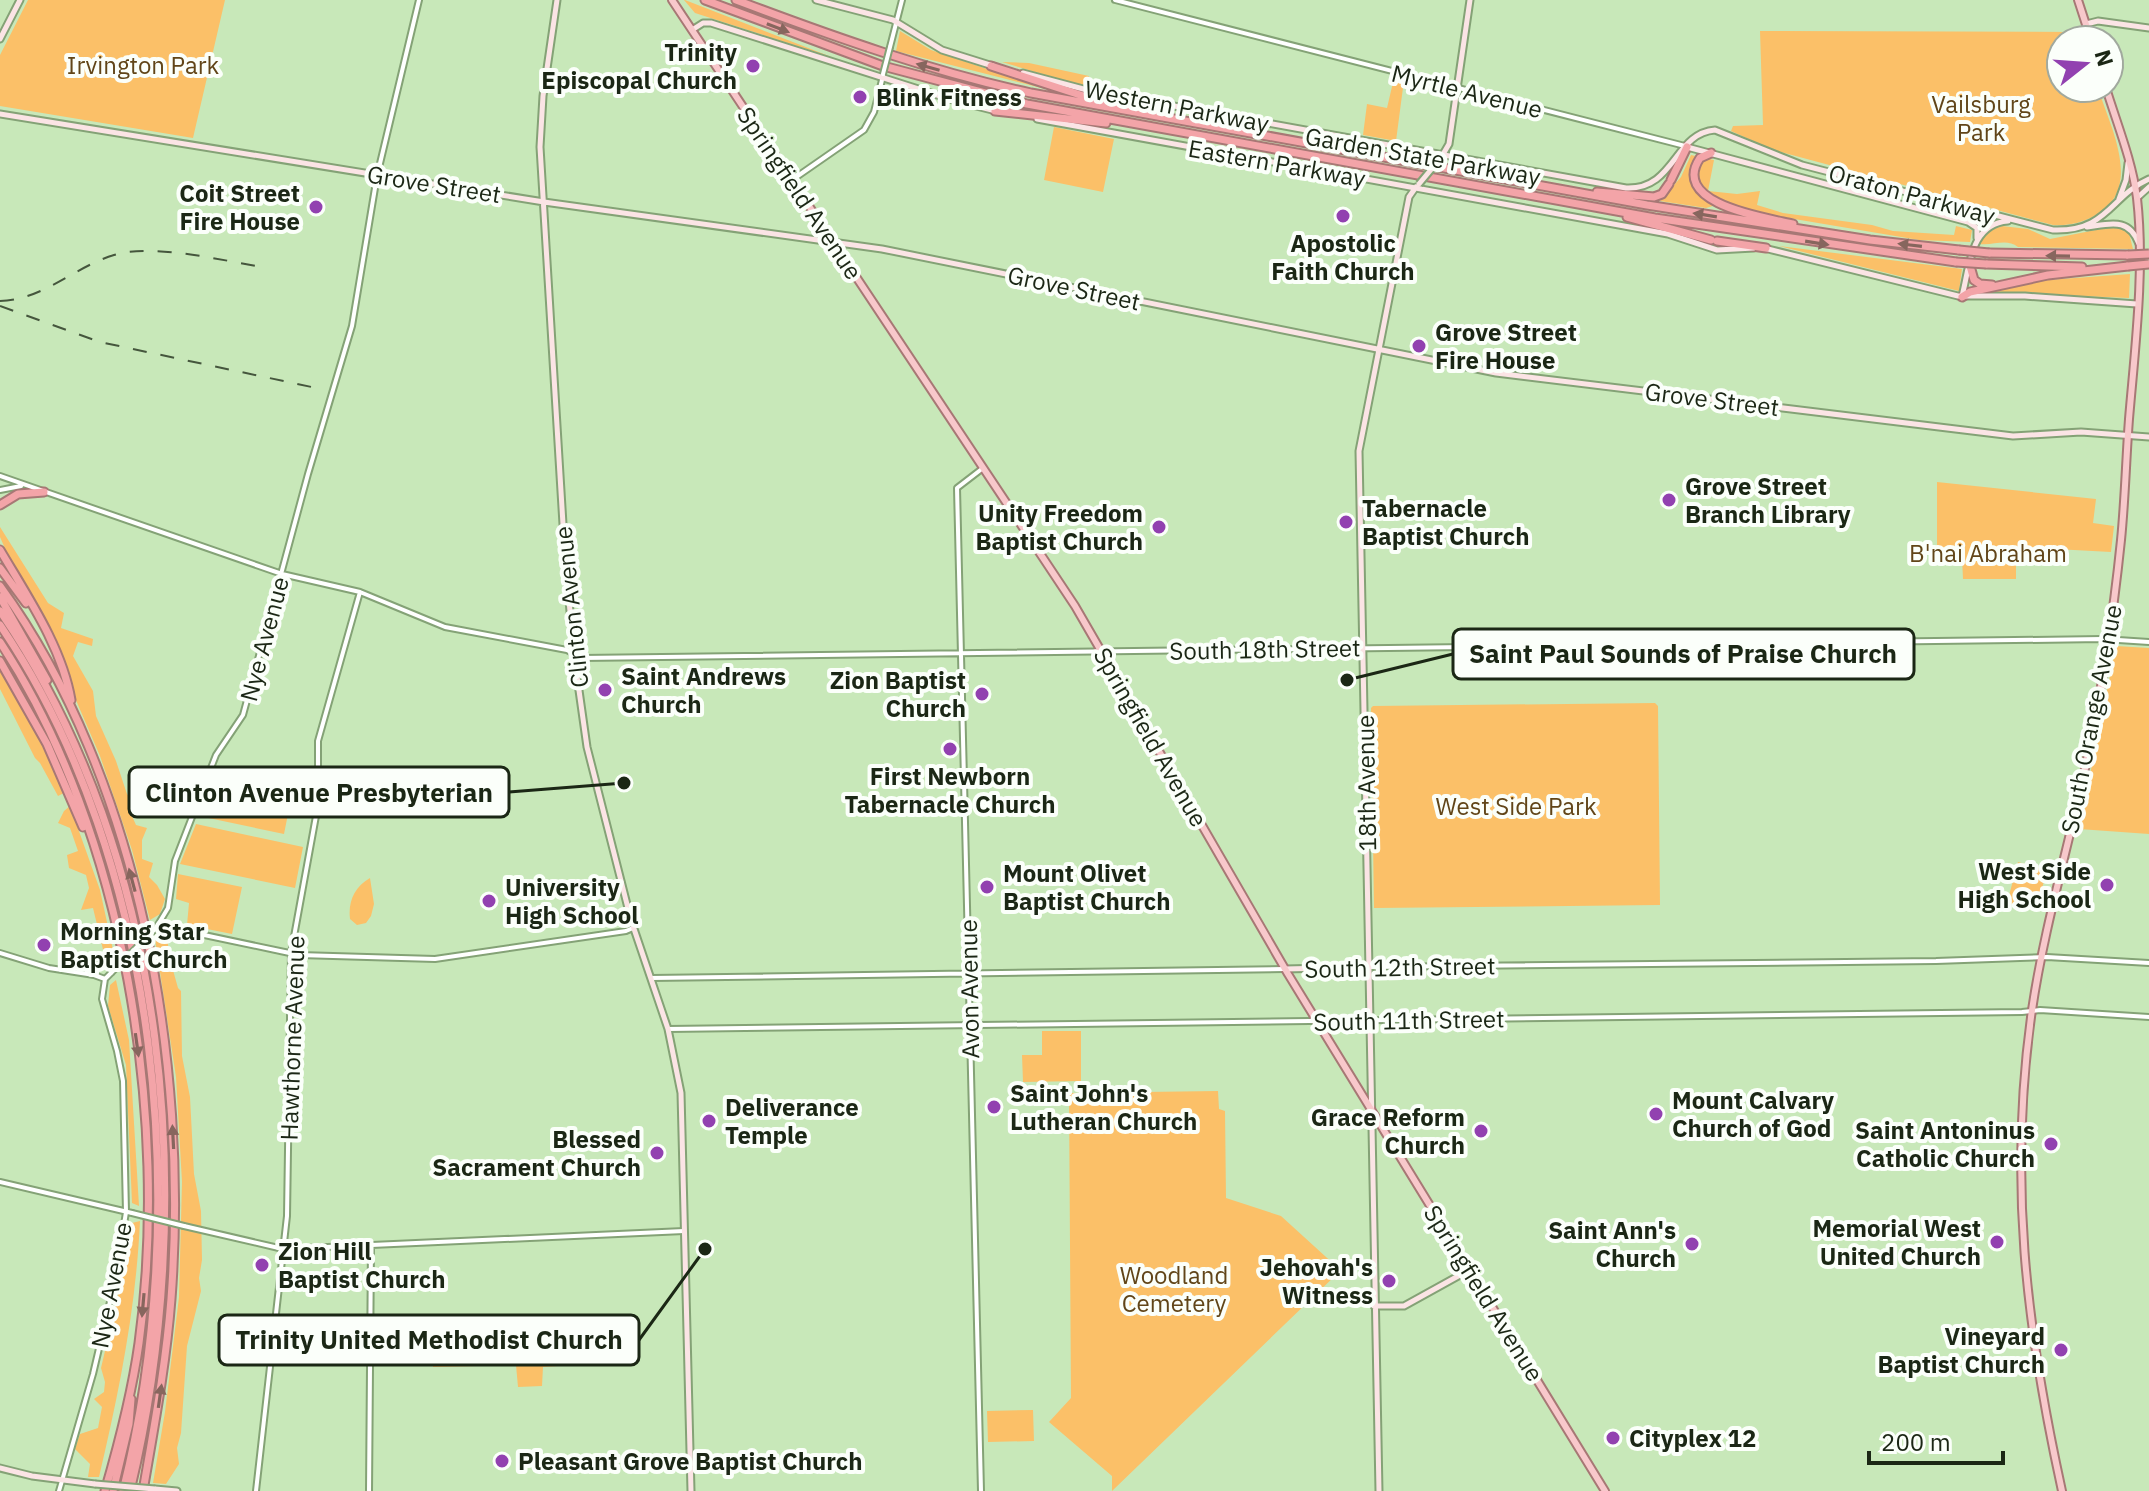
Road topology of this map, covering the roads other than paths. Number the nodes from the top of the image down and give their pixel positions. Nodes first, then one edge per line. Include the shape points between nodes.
1 (20, 0) edge
2 (419, 0) edge
3 (557, 0) edge
4 (705, 0) edge
5 (736, 0) edge
6 (816, 0) edge
7 (902, 0) edge
8 (1115, 0) edge
9 (1470, 0) edge
10 (2078, 0) edge
11 (672, 1) edge
12 (896, 22) junction
13 (2086, 24) joint
14 (2120, 24) edge
15 (2125, 25) edge
16 (2149, 28) edge
17 (692, 30) junction
18 (0, 39) edge
19 (991, 66) junction
20 (883, 76) junction
21 (1457, 88) junction
22 (2111, 104) edge
23 (995, 111) junction
24 (0, 114) edge
25 (1141, 114) junction
26 (1164, 129) junction
27 (1687, 147) junction
28 (1711, 153) junction
29 (1776, 155) junction
30 (1440, 158) junction
31 (2128, 158) junction
32 (1774, 172) junction
33 (377, 176) junction
34 (2149, 179) edge
35 (792, 180) junction
36 (1417, 186) junction
37 (1536, 186) junction
38 (2135, 187) junction
39 (2149, 187) edge
40 (2137, 199) junction
41 (544, 202) junction
42 (1574, 204) junction
43 (2115, 207) junction
44 (1970, 209) junction
45 (1964, 221) junction
46 (2013, 221) junction
47 (2070, 230) junction
48 (1837, 235) junction
49 (1977, 238) junction
50 (833, 243) junction
51 (2139, 245) junction
52 (1766, 248) junction
53 (2149, 254) edge
54 (2149, 264) edge
55 (1970, 266) junction
56 (2128, 266) junction
57 (2003, 285) junction
58 (1962, 297) junction
59 (2137, 304) junction
60 (1378, 350) junction
61 (2128, 435) junction
62 (2149, 437) edge
63 (983, 468) junction
64 (0, 476) edge
65 (30, 487) junction
66 (0, 490) edge
67 (44, 492) junction
68 (0, 505) edge
69 (0, 550) edge
70 (0, 568) edge
71 (282, 574) junction
72 (0, 586) edge
73 (360, 592) junction
74 (0, 597) edge
75 (0, 611) edge
76 (0, 625) edge
77 (2108, 639) junction
78 (0, 642) edge
79 (50, 642) junction
80 (2149, 642) edge
81 (1363, 647) junction
82 (1101, 651) junction
83 (962, 652) junction
84 (574, 655) junction
85 (0, 661) edge
86 (72, 710) junction
87 (78, 752) junction
88 (105, 884) junction
89 (160, 923) junction
90 (633, 928) junction
91 (0, 953) edge
92 (291, 953) junction
93 (2041, 957) junction
94 (2149, 963) edge
95 (1368, 967) junction
96 (1285, 969) junction
97 (969, 972) junction
98 (651, 978) junction
99 (105, 979) junction
100 (2032, 1010) junction
101 (2149, 1017) edge
102 (1369, 1020) junction
103 (1317, 1022) junction
104 (970, 1026) junction
105 (668, 1029) junction
106 (1371, 1108) junction
107 (0, 1182) edge
108 (126, 1212) junction
109 (684, 1231) junction
110 (371, 1245) junction
111 (283, 1249) junction
112 (1469, 1270) junction
113 (1374, 1306) junction
114 (131, 1388) junction
115 (0, 1468) edge
116 (62, 1481) junction
117 (155, 1489) edge
118 (59, 1491) edge
119 (105, 1491) edge
120 (113, 1491) edge
121 (122, 1491) edge
122 (131, 1491) edge
123 (142, 1491) edge
124 (177, 1491) edge
125 (256, 1491) edge
126 (369, 1491) edge
127 (691, 1491) edge
128 (981, 1491) edge
129 (1379, 1491) edge
130 (1605, 1491) edge
131 (2062, 1491) edge

1 - 18 main road
2 - 33 street, Nye Avenue
3 - 41 main road, Clinton Avenue via 540,129
4 -> 26 highway, Garden State Parkway via 923,78
25 -> 5 highway, Garden State Parkway via 936,70
6 - 12 main road, Western Parkway
7 - 12 street
8 - 21 street, Myrtle Avenue
9 - 21 main road, 18th Avenue
10 - 13 main road
11 - 17 main road, Springfield Avenue
12 - 19 main road, Western Parkway via 942,50
12 - 20 street, bridge
13 - 14 main road
15 - 16 main road
17 - 20 main road, Eastern Parkway via 711,23
17 - 35 main road, Springfield Avenue
19 - 25 highway
19 - 30 main road, Western Parkway via 1091,91
20 - 23 main road, Eastern Parkway
20 - 35 street via 864,130
21 - 27 street, Myrtle Avenue
21 - 30 main road, 18th Avenue via 1449,146
22 - 31 main road, South Orange Avenue
23 - 26 highway
23 - 36 main road, Eastern Parkway
24 - 33 main road, Grove Street
25 - 37 highway, Garden State Parkway
26 - 42 highway, Garden State Parkway
27 - 28 main road, Myrtle Avenue
27 - 29 main road, Oraton Parkway via 1698,135 1715,130
27 - 30 main road, Western Parkway via 1660,178 1633,189
27 - 37 highway via 1662,194 1651,197
28 - 32 main road, Myrtle Avenue
28 - 48 highway via 1698,160 1695,173 1700,189 1713,201
29 - 32 main road via 1782,164
29 - 44 main road, Oraton Parkway
30 - 36 main road, 18th Avenue, bridge
31 - 38 main road, South Orange Avenue
31 - 43 main road
32 - 45 main road, Myrtle Avenue
33 - 41 main road, Grove Street
33 - 71 street, Nye Avenue via 352,326
34 - 38 main road
35 - 50 main road, Springfield Avenue
36 - 52 main road, Eastern Parkway via 1668,234 1717,250
36 - 60 main road, 18th Avenue via 1409,197
48 -> 37 highway, Garden State Parkway
38 - 40 main road, South Orange Avenue
38 - 43 main road
39 - 40 main road
40 - 51 main road, South Orange Avenue
41 - 50 main road, Grove Street
41 - 84 main road, Clinton Avenue
42 - 52 highway via 1714,241
42 -> 56 highway, Garden State Parkway, bridge via 1956,262
43 - 47 main road
44 - 45 main road via 1972,218
44 - 46 main road, Oraton Parkway
45 - 49 main road via 1976,226
46 - 47 main road, Oraton Parkway
46 - 49 main road via 1991,224
47 - 51 main road, Oraton Parkway via 2123,225 2133,231
53 -> 48 highway, Garden State Parkway, bridge via 1989,253
49 - 55 main road
50 - 60 main road, Grove Street
50 - 63 main road, Springfield Avenue
51 - 59 main road, South Orange Avenue
52 - 58 main road, Eastern Parkway
54 - 56 highway, Garden State Parkway, bridge
55 - 57 highway via 1978,283
55 - 58 main road
56 - 57 highway
57 - 58 highway
58 - 59 main road, Eastern Parkway
59 - 61 main road, South Orange Avenue
60 - 61 main road, Grove Street via 1496,373 2013,436
60 - 81 main road, 18th Avenue via 1359,451
61 - 62 main road, Grove Street
61 - 77 main road, South Orange Avenue
63 - 82 main road, Springfield Avenue
63 - 83 street, Avon Avenue via 957,488
64 - 65 street, South 18th Street
65 - 66 street
65 - 67 street, South 18th Street
67 - 68 highway via 18,494
67 - 71 street, South 18th Street
69 - 79 highway
70 - 79 highway
71 - 73 street, South 18th Street
71 - 89 street, Nye Avenue via 243,715 216,755 175,861 170,902
72 - 86 highway via 35,638
73 - 84 street, South 18th Street via 445,627
73 - 92 street, Hawthorne Avenue via 318,741 318,805
74 - 87 highway via 42,668
75 - 87 highway
76 - 121 highway via 54,718 90,802 124,920 143,1017 156,1140 156,1247 146,1371
77 - 80 street, South 18th Street
77 - 81 street, South 18th Street
77 - 93 main road, South Orange Avenue via 2085,771
78 - 88 highway via 64,763
79 - 86 highway
81 - 82 street, South 18th Street
81 - 95 main road, 18th Avenue
82 - 83 street, South 18th Street
82 - 96 main road, Springfield Avenue
83 - 84 street, South 18th Street
83 - 97 street, Avon Avenue
84 - 90 main road, Clinton Avenue via 591,765
85 - 88 highway via 55,760
123 -> 86 highway via 173,1272 168,1078 153,971 133,883
87 - 122 highway via 131,916 161,1103 162,1275 153,1374
88 -> 114 highway via 132,1007 146,1147 146,1262
89 - 92 street
89 - 99 street, Nye Avenue, bridge
90 - 92 street via 435,959
90 - 98 main road, Clinton Avenue
91 - 99 street
92 - 111 street, Hawthorne Avenue
93 - 94 street, South 12th Street
93 - 95 street, South 12th Street
93 - 100 main road, South Orange Avenue
95 - 96 main road, South 12th Street
95 - 102 main road, 18th Avenue
96 - 97 street, South 12th Street
96 - 103 main road, Springfield Avenue
97 - 98 street, South 12th Street
97 - 104 street, Avon Avenue
98 - 105 main road, Clinton Avenue
99 - 108 street, Nye Avenue via 102,1003 123,1081
100 - 101 street, South 11th Street
100 - 102 street, South 11th Street
100 - 131 main road, South Orange Avenue via 2022,1118 2021,1225 2036,1367
102 - 103 street, South 11th Street
102 - 106 main road, 18th Avenue
103 - 104 street, South 11th Street
103 - 106 main road, Springfield Avenue
104 - 105 street, South 11th Street
104 - 128 street, Avon Avenue
105 - 109 main road, Clinton Avenue via 682,1104
106 - 112 main road, Springfield Avenue
106 - 113 main road, 18th Avenue
107 - 108 street
108 - 111 street, bridge
108 - 116 street, Nye Avenue via 113,1290
109 - 110 street
109 - 127 main road, Clinton Avenue
110 - 111 street
110 - 126 street
111 - 125 street, Hawthorne Avenue
112 - 113 main road via 1404,1306
112 - 130 main road, Springfield Avenue
113 - 129 main road, 18th Avenue
114 - 119 highway
114 - 120 highway via 132,1410
115 - 116 main road
116 - 117 main road, bridge
116 - 118 street, Nye Avenue
117 - 124 main road

